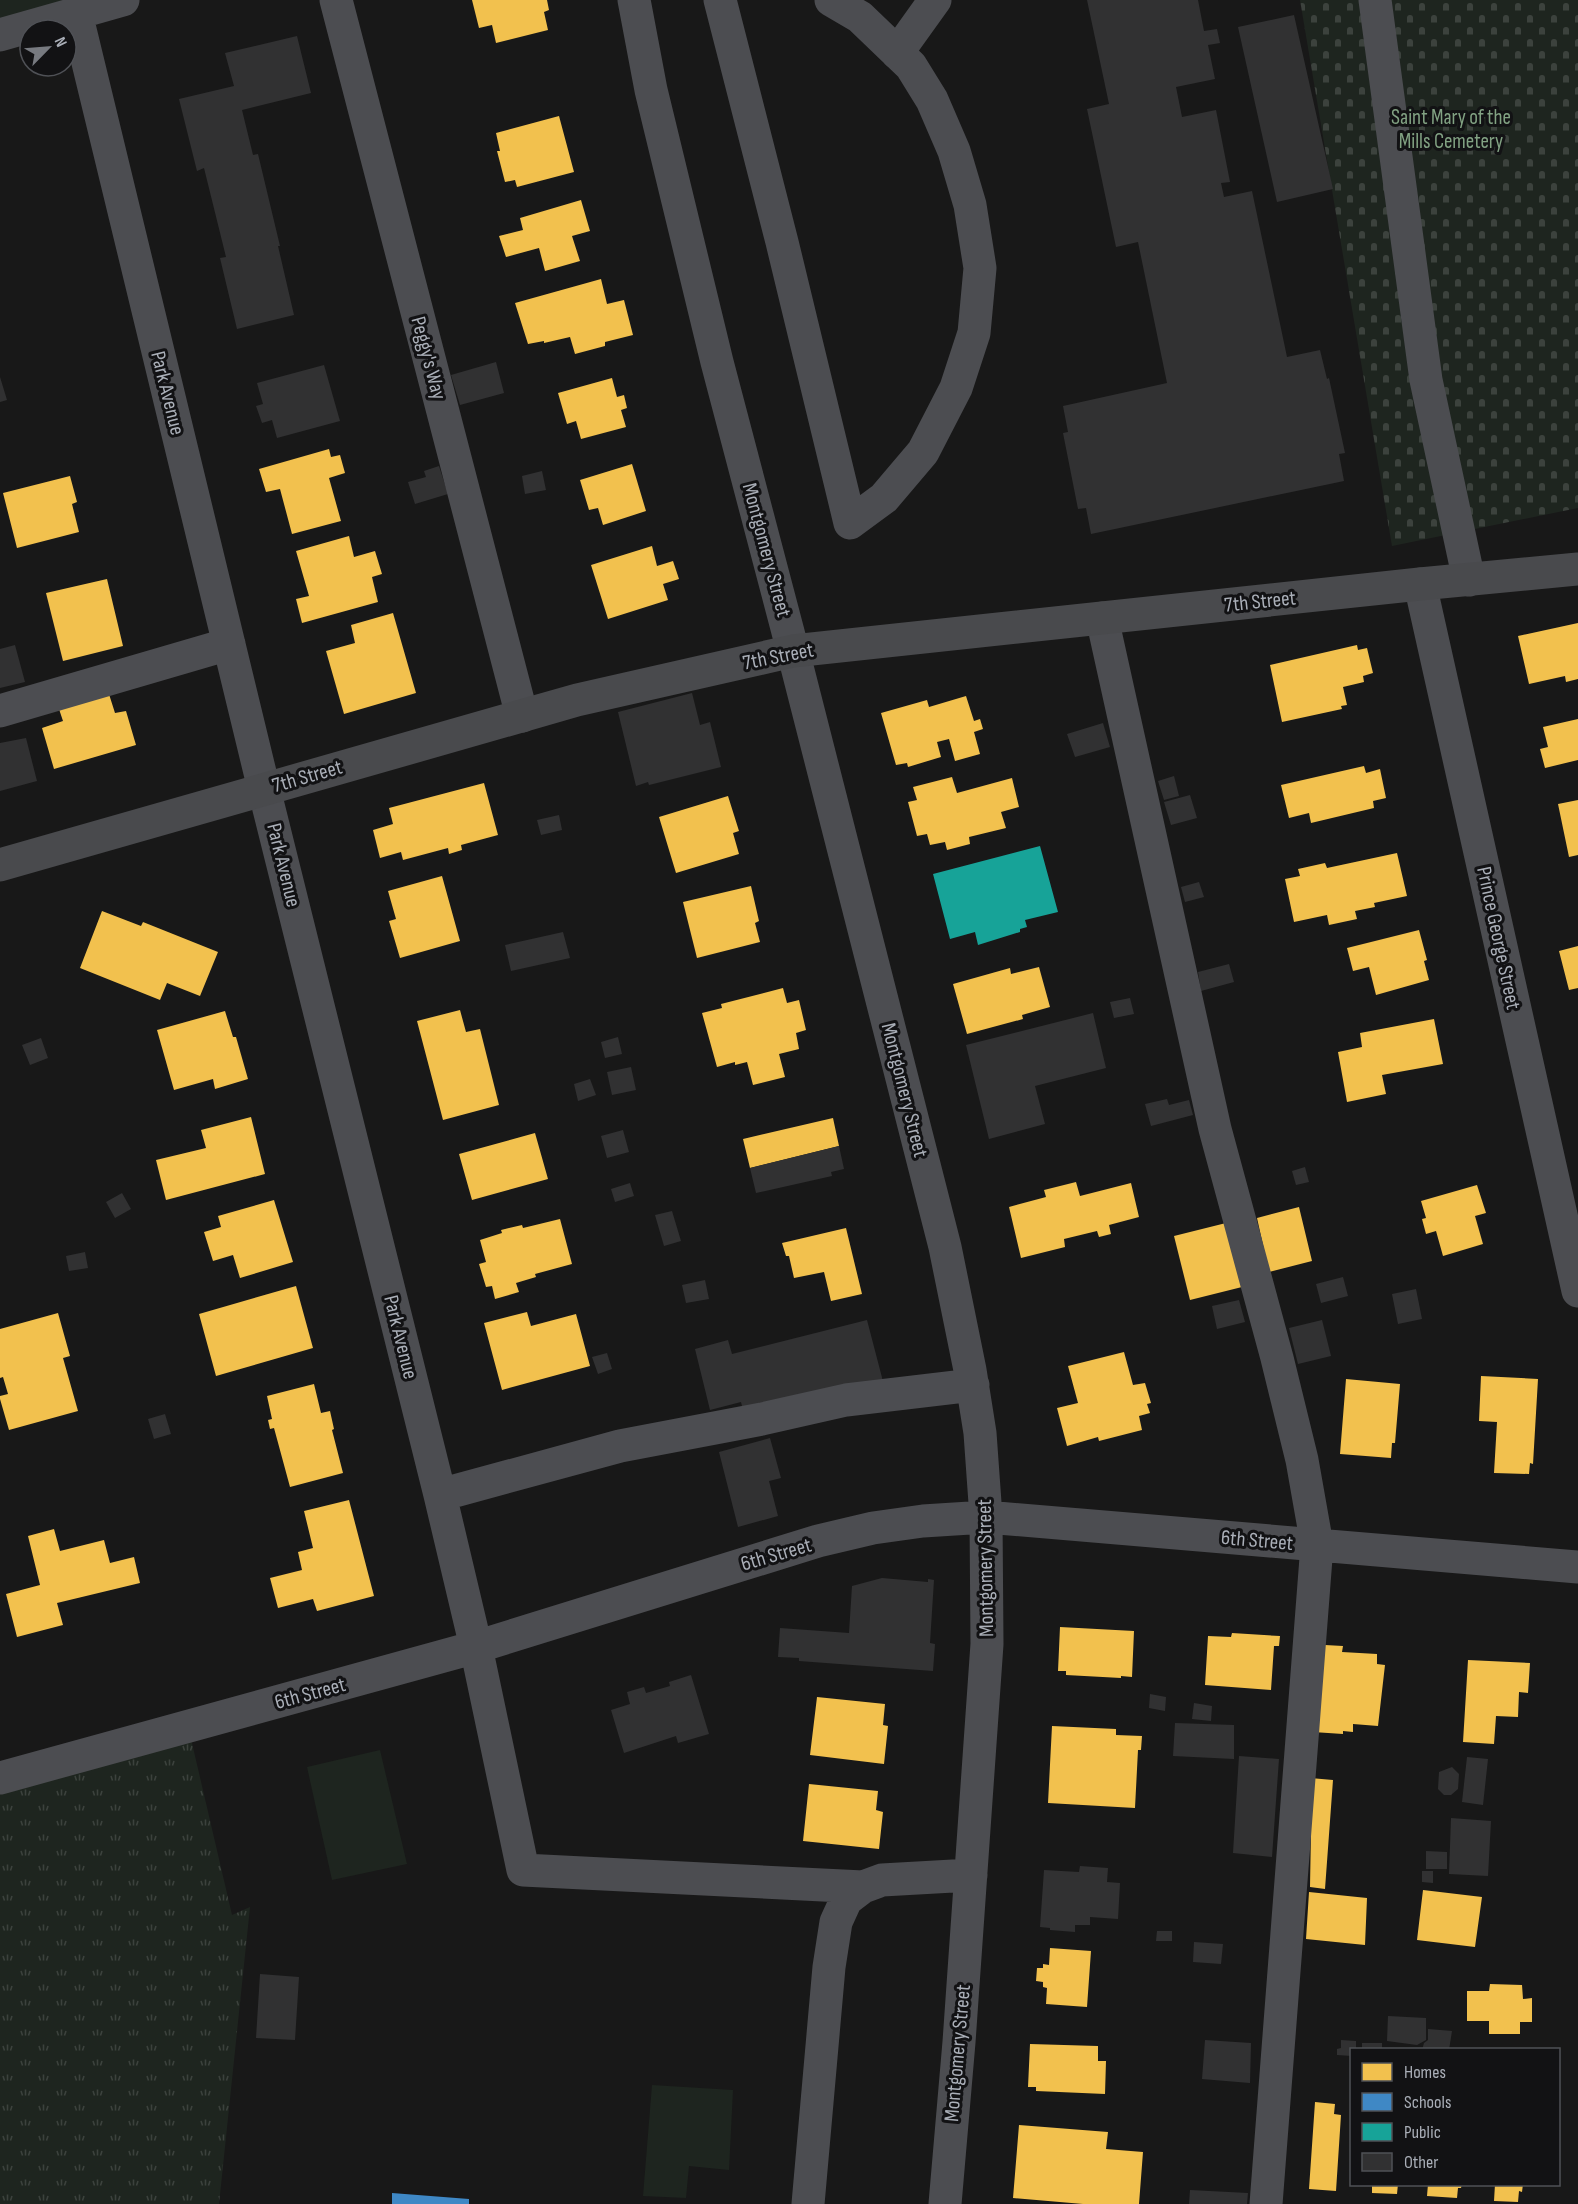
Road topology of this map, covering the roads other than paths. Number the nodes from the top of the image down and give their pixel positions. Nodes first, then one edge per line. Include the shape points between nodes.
1 (123, 0) edge
2 (336, 0) edge
3 (634, 0) edge
4 (720, 0) edge
5 (831, 0) edge
6 (935, 0) edge
7 (1375, 0) edge
8 (76, 13) junction
9 (0, 35) edge
10 (897, 53) junction
11 (1578, 569) edge
12 (1469, 580) junction
13 (1420, 584) junction
14 (1102, 618) junction
15 (229, 644) junction
16 (794, 651) junction
17 (0, 711) edge
18 (522, 716) junction
19 (264, 789) junction
20 (0, 865) edge
21 (1578, 1291) edge
22 (973, 1385) junction
23 (440, 1495) junction
24 (986, 1518) junction
25 (1317, 1545) junction
26 (1578, 1567) edge
27 (476, 1647) junction
28 (0, 1778) edge
29 (971, 1875) junction
30 (863, 1887) junction
31 (808, 2204) edge
32 (945, 2204) edge
33 (1266, 2204) edge

1 - 8 street
2 - 18 street, Peggy's Way
3 - 16 street, Montgomery Street via 651,90 717,362
4 - 10 street via 850,523 884,498 923,452 956,388 974,333 980,268 970,205 954,151 932,100 911,66
5 - 10 street via 860,17
6 - 10 street
7 - 12 street via 1426,380
8 - 9 street
8 - 15 street, Park Avenue
11 - 12 main road, 7th Street
12 - 13 main road, 7th Street
13 - 14 main road, 7th Street
13 - 21 street, Prince George Street
14 - 16 main road, 7th Street
14 - 25 street via 1215,1129 1277,1358 1302,1460
15 - 17 street
15 - 19 street, Park Avenue
16 - 18 main road, 7th Street
16 - 22 street, Montgomery Street via 945,1247
18 - 19 main road, 7th Street
19 - 20 main road, 7th Street
19 - 23 street, Park Avenue
22 - 23 street via 846,1400 620,1446
22 - 24 street, Montgomery Street
23 - 27 street, Park Avenue
24 - 25 street, 6th Street
24 - 27 street, 6th Street via 923,1521 818,1541
24 - 29 street, Montgomery Street via 987,1644
25 - 26 street, 6th Street
25 - 33 street
27 - 28 street, 6th Street
27 - 30 street, Park Avenue via 523,1870
29 - 30 street via 882,1880
29 - 32 street, Montgomery Street
30 - 31 street via 846,1900 836,1922

